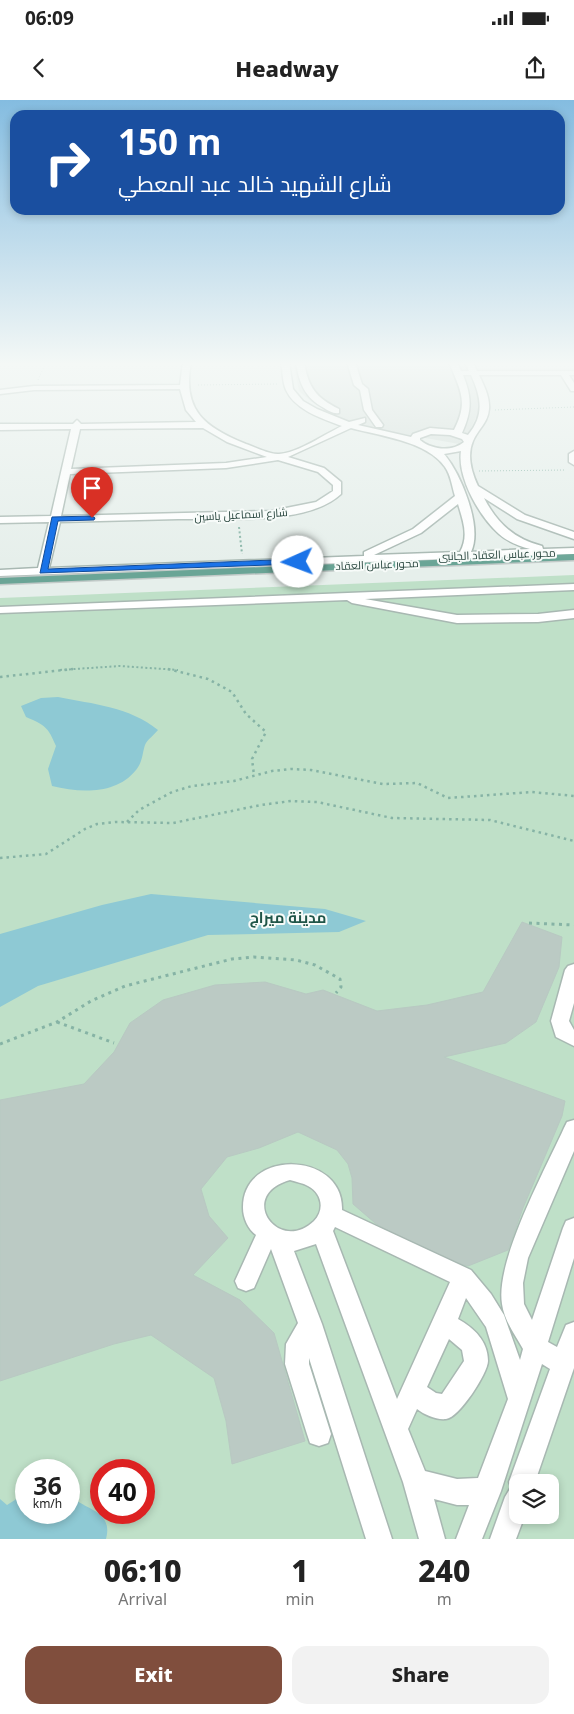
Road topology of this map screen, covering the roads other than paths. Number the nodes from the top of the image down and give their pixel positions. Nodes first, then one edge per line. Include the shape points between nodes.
1 (75, 429) edge
2 (211, 429) edge
3 (325, 429) edge
4 (337, 429) edge
5 (383, 429) edge
6 (391, 429) edge
7 (459, 429) edge
8 (478, 429) edge
9 (457, 433) junction
10 (417, 438) junction
11 (468, 443) junction
12 (427, 448) junction
13 (574, 454) edge
14 (274, 456) junction
15 (574, 462) edge
16 (66, 469) junction
17 (475, 488) junction
18 (459, 498) junction
19 (55, 519) junction
20 (0, 520) edge
21 (574, 536) edge
22 (573, 553) edge
23 (464, 555) junction
24 (354, 559) junction
25 (409, 560) junction
26 (574, 567) edge
27 (43, 572) junction
28 (0, 573) edge
29 (127, 576) junction
30 (181, 578) junction
31 (0, 581) edge
32 (137, 584) junction
33 (574, 587) edge
34 (0, 590) edge
35 (328, 596) junction
36 (0, 610) edge
37 (574, 614) edge
38 (574, 970) edge
39 (574, 1039) edge
40 (574, 1128) edge
41 (327, 1223) junction
42 (574, 1228) edge
43 (273, 1237) junction
44 (463, 1277) junction
45 (246, 1281) dead end
46 (310, 1324) junction
47 (444, 1324) junction
48 (574, 1333) edge
49 (535, 1347) junction
50 (564, 1364) junction
51 (412, 1391) junction
52 (520, 1399) junction
53 (396, 1428) junction
54 (319, 1434) dead end
55 (525, 1474) edge
56 (416, 1482) junction
57 (488, 1491) junction
58 (509, 1522) edge
59 (379, 1539) edge
60 (432, 1539) edge
61 (469, 1539) edge
62 (503, 1539) edge

1 - 16 street
2 - 14 street, شارع اسماعيل ياسين via 235,442
3 - 14 street
4 - 14 street via 298,451
5 - 10 street
6 - 10 street
7 - 9 street
8 - 11 street
9 - 10 street via 436,431
9 - 11 street
10 - 12 street
11 - 12 street via 450,451
11 - 17 street via 465,460
12 - 18 street via 447,462
13 - 15 street
14 - 16 street via 219,466
14 - 19 street, شارع اسماعيل ياسين via 330,475 338,488 335,495 322,504 301,510 238,515
16 - 19 street
17 - 21 street via 521,517
17 - 22 street via 485,510 503,533 533,547
18 - 23 street via 470,526 470,543
18 - 24 street via 420,531
19 - 20 street, شارع اسماعيل ياسين
19 - 27 street
22 - 23 street, محور عباس العقاد الجانبى
22 - 25 main road, محور عباس العقاد
23 - 25 street, محور عباس العقاد الجانبى
24 - 25 street, محور عباس العقاد الجانبى
24 - 27 street, محور عباس العقاد الجانبى
25 - 30 main road, محور عباس العقاد
26 - 30 main road, محور عباس العقاد
27 - 28 street, محور عباس العقاد الجانبى
29 - 30 main road, محور عباس العقاد
29 - 31 main road, محور عباس العقاد
29 - 32 main road via 139,580
30 - 32 main road, محور عباس العقاد
32 - 34 main road, محور عباس العقاد
33 - 35 street
35 - 36 street
35 - 37 street via 457,619
38 - 39 street via 560,1021 564,1032
40 - 49 street via 517,1258 512,1283 518,1319
41 - 43 street via 310,1239 294,1242
41 - 43 street via 332,1198 323,1184 308,1174 290,1171 272,1176 258,1188 252,1204 255,1220
41 - 44 street
41 - 53 street
42 - 49 street
43 - 45 street
43 - 46 street
44 - 47 street
44 - 52 street via 484,1301 496,1323
46 - 54 street via 298,1344 297,1364
46 - 59 street
47 - 51 street
47 - 51 street via 466,1336 472,1344 476,1363 447,1407 432,1405
48 - 50 street
49 - 50 street
49 - 52 street
50 - 55 street
51 - 53 street
52 - 57 street
53 - 56 street
56 - 57 street via 457,1492
56 - 60 street
57 - 61 street
58 - 62 street

